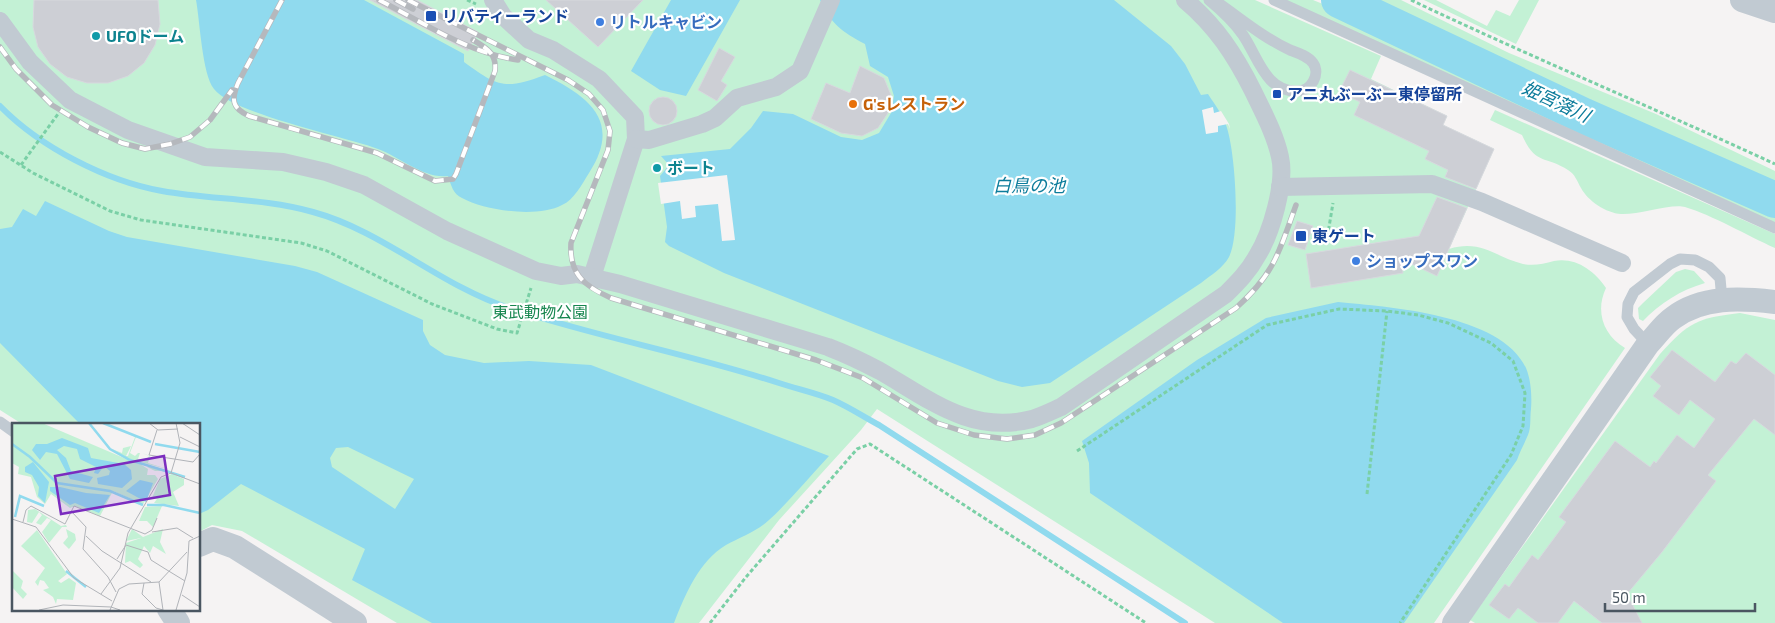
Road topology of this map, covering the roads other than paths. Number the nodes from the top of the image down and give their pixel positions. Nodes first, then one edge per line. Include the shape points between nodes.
1 (493, 0) edge
2 (831, 0) edge
3 (1185, 0) edge
4 (1209, 0) edge
5 (1214, 0) edge
6 (1274, 0) edge
7 (1742, 0) edge
8 (1775, 11) edge
9 (0, 20) edge
10 (636, 138) junction
11 (1280, 187) junction
12 (1775, 228) edge
13 (1622, 262) dead end
14 (592, 277) junction
15 (1722, 300) junction
16 (1775, 302) edge
17 (1648, 344) junction
18 (0, 422) edge
19 (12, 431) edge
20 (200, 545) edge
21 (166, 610) edge
22 (168, 610) edge
23 (157, 623) edge
24 (178, 623) edge
25 (355, 623) edge
26 (1454, 623) edge

1 - 10 street via 504,16 529,40 553,50 599,79 635,117
2 - 10 street via 800,70 776,87 737,98 715,118 702,124 649,140
3 - 11 street via 1223,37 1247,79 1267,119 1280,158
4 - 5 lane via 1243,35 1271,82 1292,92 1310,86 1316,72 1314,64 1269,40
6 - 12 lane
7 - 8 street
9 - 14 street via 30,62 70,100 128,130 205,157 283,162 364,184 447,231 536,270 561,276 578,274
10 - 14 street
11 - 13 street via 1432,184
11 - 14 street via 1259,255 1226,294 1061,407 1033,419 1005,423 953,414 857,359 828,347
15 - 16 street via 1746,298
15 - 17 street via 1686,310 1671,319
15 - 17 lane via 1720,278 1709,268 1695,260 1680,259 1670,264 1634,292 1628,304 1627,317
17 - 26 street
18 - 19 lane
20 - 25 street via 213,539 235,547
21 - 23 street
22 - 24 street

